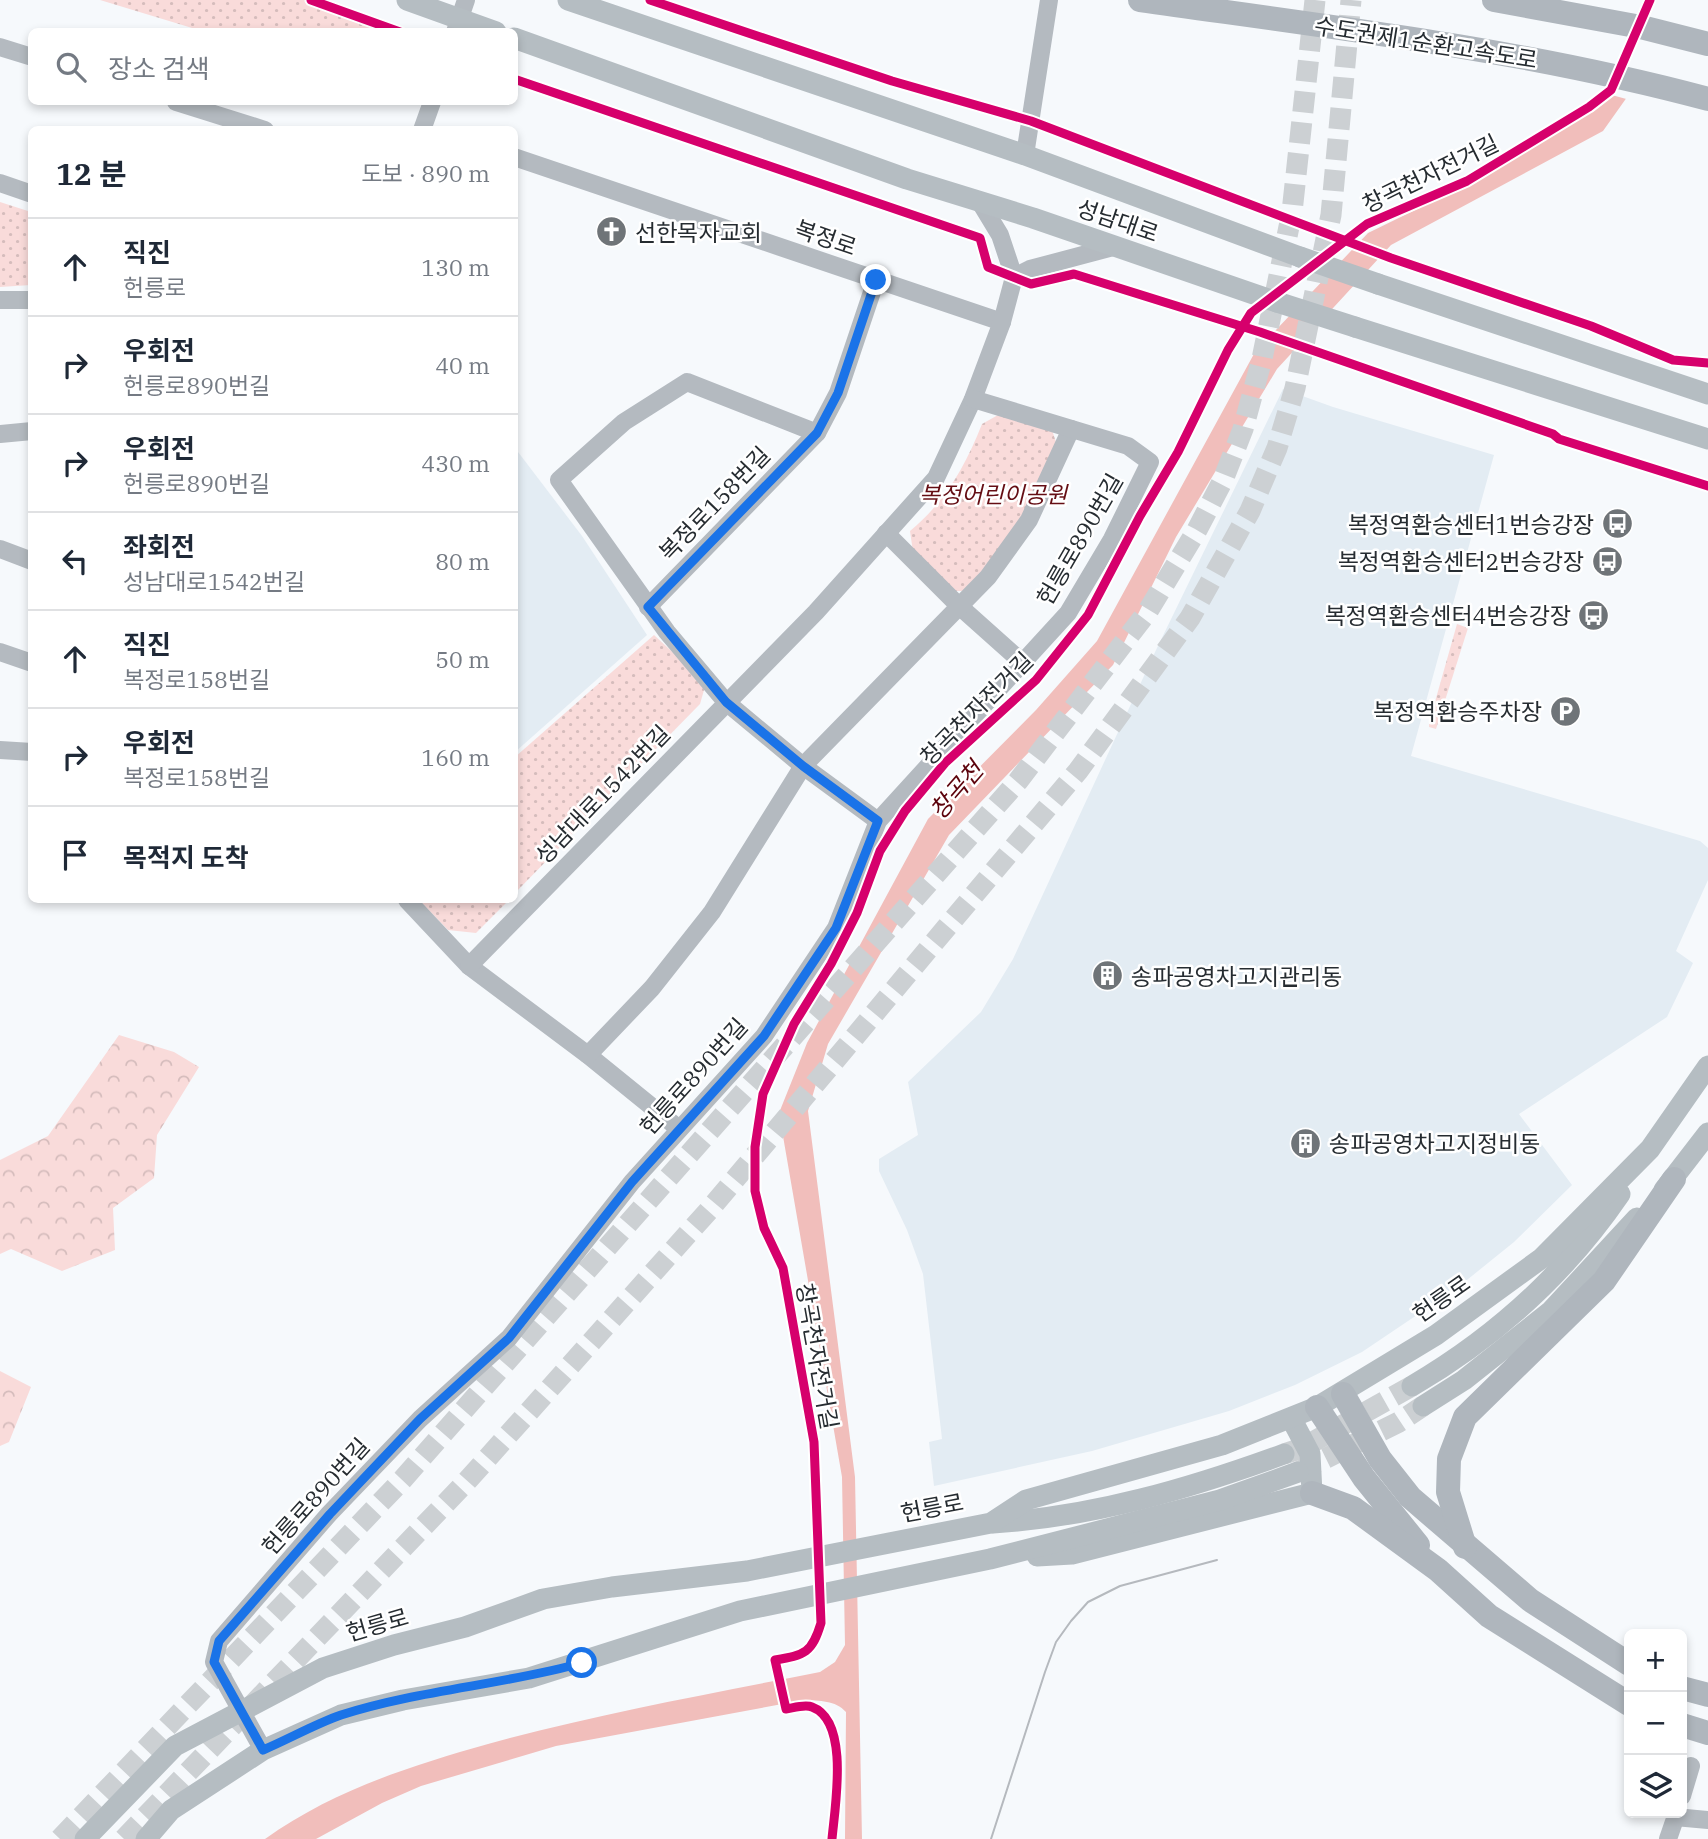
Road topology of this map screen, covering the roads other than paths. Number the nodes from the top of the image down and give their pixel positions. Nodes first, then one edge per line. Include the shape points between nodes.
1 (407, 0) edge
2 (568, 0) edge
3 (1049, 0) edge
4 (1140, 0) edge
5 (1494, 0) edge
6 (460, 17) edge
7 (486, 28) edge
8 (518, 39) edge
9 (1708, 44) edge
10 (0, 47) edge
11 (28, 56) edge
12 (1708, 99) edge
13 (186, 105) edge
14 (431, 105) edge
15 (252, 126) edge
16 (427, 126) edge
17 (1025, 155) junction
18 (518, 158) edge
19 (0, 183) edge
20 (28, 193) edge
21 (980, 202) junction
22 (1113, 247) junction
23 (1014, 277) junction
24 (876, 280) junction
25 (0, 300) edge
26 (28, 300) edge
27 (1002, 322) junction
28 (1702, 386) edge
29 (973, 399) junction
30 (1072, 429) junction
31 (28, 431) edge
32 (817, 433) junction
33 (0, 434) edge
34 (1708, 439) edge
35 (886, 533) junction
36 (0, 550) edge
37 (28, 560) edge
38 (958, 605) junction
39 (648, 607) junction
40 (0, 652) edge
41 (28, 662) edge
42 (1023, 663) junction
43 (726, 702) junction
44 (0, 750) edge
45 (28, 752) edge
46 (803, 766) junction
47 (878, 821) junction
48 (410, 903) edge
49 (469, 966) junction
50 (588, 1055) junction
51 (1708, 1066) edge
52 (678, 1128) junction
53 (1708, 1133) edge
54 (1650, 1149) junction
55 (1674, 1179) junction
56 (1412, 1386) tunnel mouth
57 (1343, 1394) junction
58 (1423, 1406) tunnel mouth
59 (1317, 1407) junction
60 (1291, 1418) junction
61 (1284, 1454) tunnel mouth
62 (1298, 1472) tunnel mouth
63 (1312, 1493) junction
64 (991, 1523) junction
65 (1465, 1547) junction
66 (990, 1559) junction
67 (1438, 1570) junction
68 (1624, 1661) edge
69 (1687, 1689) edge
70 (1708, 1695) edge
71 (1624, 1701) edge
72 (241, 1710) junction
73 (1687, 1727) edge
74 (1708, 1733) edge
75 (263, 1750) junction
76 (1691, 1766) dead end
77 (1687, 1779) edge
78 (1687, 1817) edge
79 (1675, 1818) edge
80 (1708, 1820) edge
81 (85, 1839) edge
82 (146, 1839) edge
83 (1668, 1839) edge

1 - 6 main road
2 - 17 main road, 성남대로
3 - 17 street
4 - 12 highway, 수도권제1순환고속도로 via 1428,40 1577,66
5 - 9 highway
6 - 7 main road
8 - 21 main road, 성남대로
10 - 11 street
13 - 15 street
14 - 16 street
17 - 28 main road, 성남대로, bridge via 1378,284
18 - 24 street, 복정로
19 - 20 street
21 - 22 main road, 성남대로
21 - 23 street via 1000,235
22 - 23 street
22 - 34 main road, 성남대로, bridge
23 - 27 street, 성남대로1542번길
24 - 27 street, 복정로
24 - 32 street, 복정로158번길 via 838,393
25 - 26 street
27 - 29 street, 성남대로1542번길
29 - 30 street, 헌릉로890번길
29 - 35 street, 성남대로1542번길 via 936,478
30 - 38 street via 1029,520 988,577
30 - 42 street, 헌릉로890번길 via 1128,446 1150,462 1068,613
31 - 33 street
32 - 39 street, 복정로158번길
32 - 39 street, 복정로158번길 via 687,382 624,422 559,480
35 - 38 street
35 - 43 street, 성남대로1542번길
36 - 37 street
38 - 42 street
38 - 46 street
39 - 43 street, 복정로158번길
40 - 41 street
42 - 47 street, 헌릉로890번길
43 - 46 street
43 - 49 street, 성남대로1542번길
44 - 45 street
46 - 47 street
46 - 50 street via 712,912 652,988
47 - 52 street, 헌릉로890번길 via 836,928 764,1036
48 - 49 street
49 - 50 street
50 - 52 street
51 - 54 main road, 헌릉로
52 - 72 street, 헌릉로890번길 via 509,1338 420,1419 219,1641 214,1662
53 - 55 main road
54 - 56 main road via 1599,1224 1520,1309 1460,1358
54 - 57 main road, 헌릉로 via 1542,1258 1436,1335
55 - 58 main road via 1551,1311 1464,1380
55 - 65 highway via 1605,1281 1465,1417 1448,1459 1448,1492
57 - 59 main road, 헌릉로
57 - 65 highway via 1380,1459 1410,1497
59 - 60 main road, 헌릉로
59 - 67 highway via 1364,1478
60 - 63 main road via 1310,1454
60 - 64 main road, 헌릉로 via 1222,1445 1027,1500
61 - 64 main road via 1173,1491 1047,1520
62 - 66 main road via 1220,1500
63 - 66 main road via 1072,1554
63 - 67 highway via 1353,1508
64 - 72 main road, 헌릉로 via 747,1571 543,1599 465,1628 323,1668
65 - 68 highway via 1551,1615
66 - 75 main road via 791,1599 688,1626 529,1678 341,1715
67 - 71 highway via 1489,1616
69 - 70 highway
72 - 75 street, 헌릉로890번길
72 - 81 main road, 헌릉로 via 175,1746
73 - 74 highway
75 - 82 main road via 172,1810
76 - 77 street
78 - 80 street
79 - 83 street

